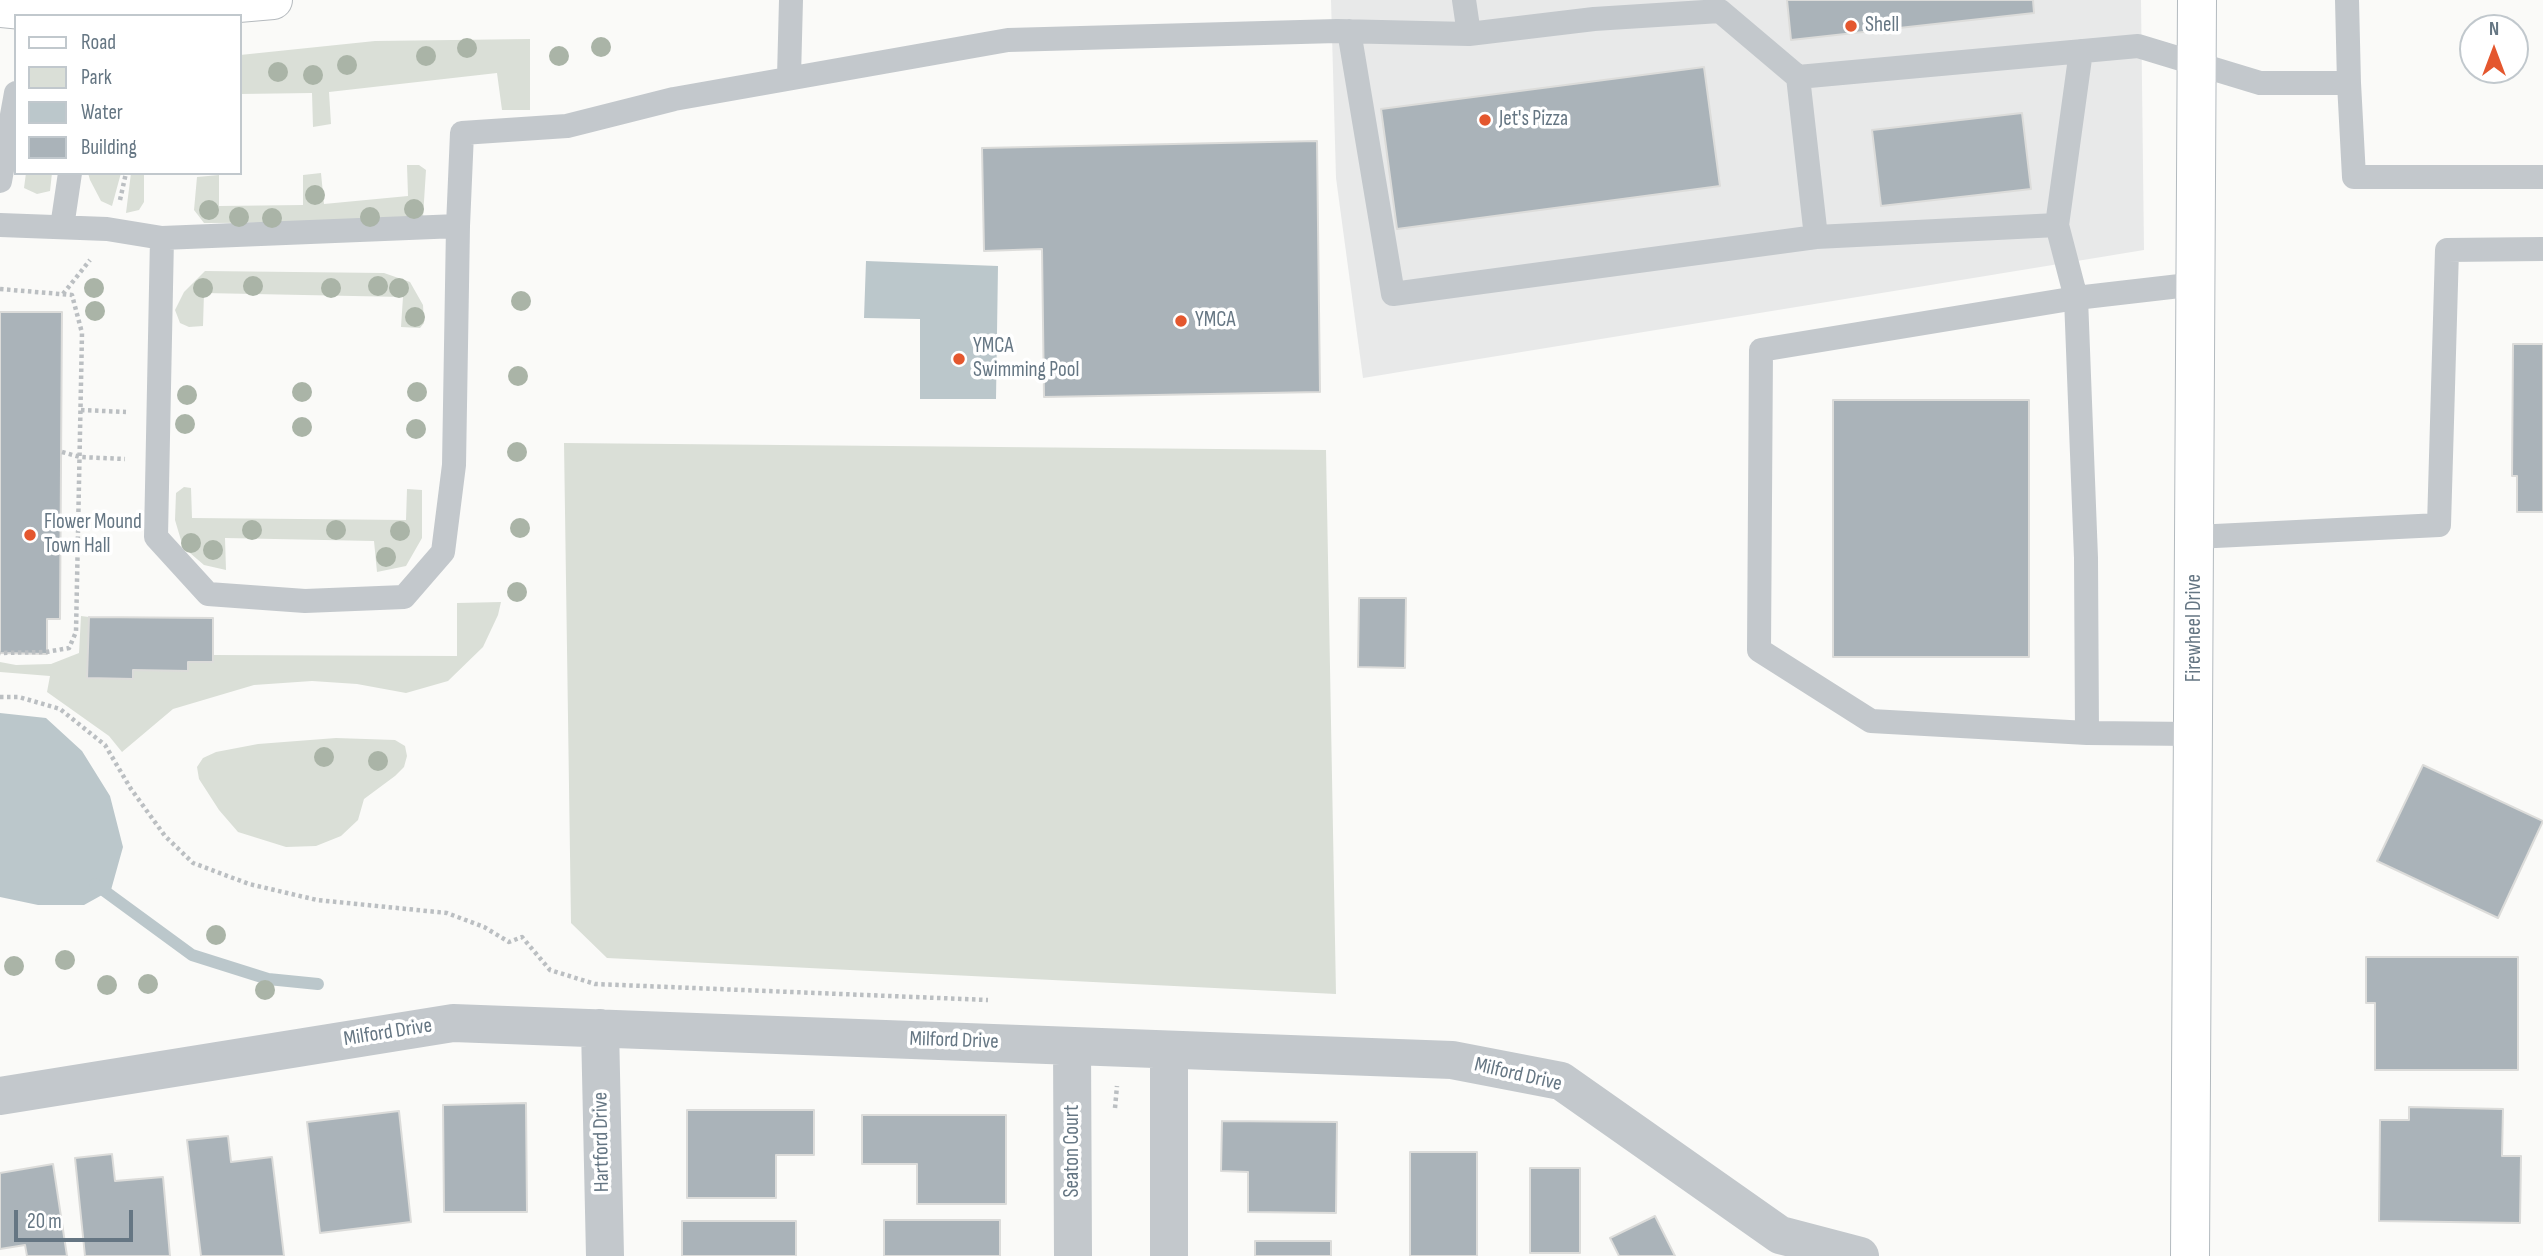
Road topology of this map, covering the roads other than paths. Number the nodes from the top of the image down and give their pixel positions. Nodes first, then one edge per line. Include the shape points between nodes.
1 (273, 0) edge
2 (791, 0) edge
3 (1465, 0) edge
4 (2197, 0) edge
5 (2347, 0) edge
6 (1728, 5) edge
7 (15, 12) edge
8 (50, 14) edge
9 (109, 14) edge
10 (1349, 31) junction
11 (1469, 34) junction
12 (2081, 51) junction
13 (2197, 64) junction
14 (789, 77) junction
15 (1798, 77) junction
16 (2349, 83) junction
17 (14, 104) edge
18 (70, 175) edge
19 (2543, 177) edge
20 (0, 181) edge
21 (0, 225) edge
22 (2057, 225) junction
23 (458, 226) junction
24 (62, 227) junction
25 (1816, 237) junction
26 (162, 238) junction
27 (2543, 248) edge
28 (2197, 284) junction
29 (2076, 298) junction
30 (2196, 537) junction
31 (2087, 733) junction
32 (2194, 734) junction
33 (600, 1028) junction
34 (1072, 1046) junction
35 (1169, 1050) junction
36 (0, 1096) edge
37 (1778, 1245) edge
38 (605, 1256) edge
39 (1073, 1256) edge
40 (1169, 1256) edge
41 (1860, 1256) edge
42 (2190, 1256) edge

1 - 9 street
2 - 14 lane
3 - 11 lane
4 - 13 street, Firewheel Drive
5 - 16 lane
6 - 11 lane
6 - 15 lane
7 - 8 street
10 - 11 lane
10 - 14 lane via 1008,40
10 - 25 lane via 1393,294
12 - 13 lane via 2138,46
12 - 15 lane
12 - 22 lane
13 - 16 lane via 2259,83
13 - 28 street, Firewheel Drive
14 - 23 lane via 567,126 462,133
15 - 25 lane
16 - 19 lane via 2354,177
17 - 20 lane
18 - 24 lane
21 - 24 lane
22 - 25 lane
22 - 29 lane
23 - 26 lane
23 - 26 lane via 454,465 443,552 404,597 305,601 208,594 156,537
24 - 26 lane
27 - 30 lane via 2447,250 2439,525
28 - 29 lane
28 - 30 street, Firewheel Drive
29 - 31 lane
29 - 31 lane via 1761,350 1759,650 1871,721
30 - 32 street, Firewheel Drive
31 - 32 lane
32 - 42 street, Firewheel Drive
33 - 34 street, Milford Drive
33 - 36 street, Milford Drive via 453,1023
33 - 38 street, Hartford Drive
34 - 35 street, Milford Drive
34 - 39 street, Seaton Court
35 - 37 street, Milford Drive via 1452,1060 1561,1081
35 - 40 street
37 - 41 street, Milford Drive

